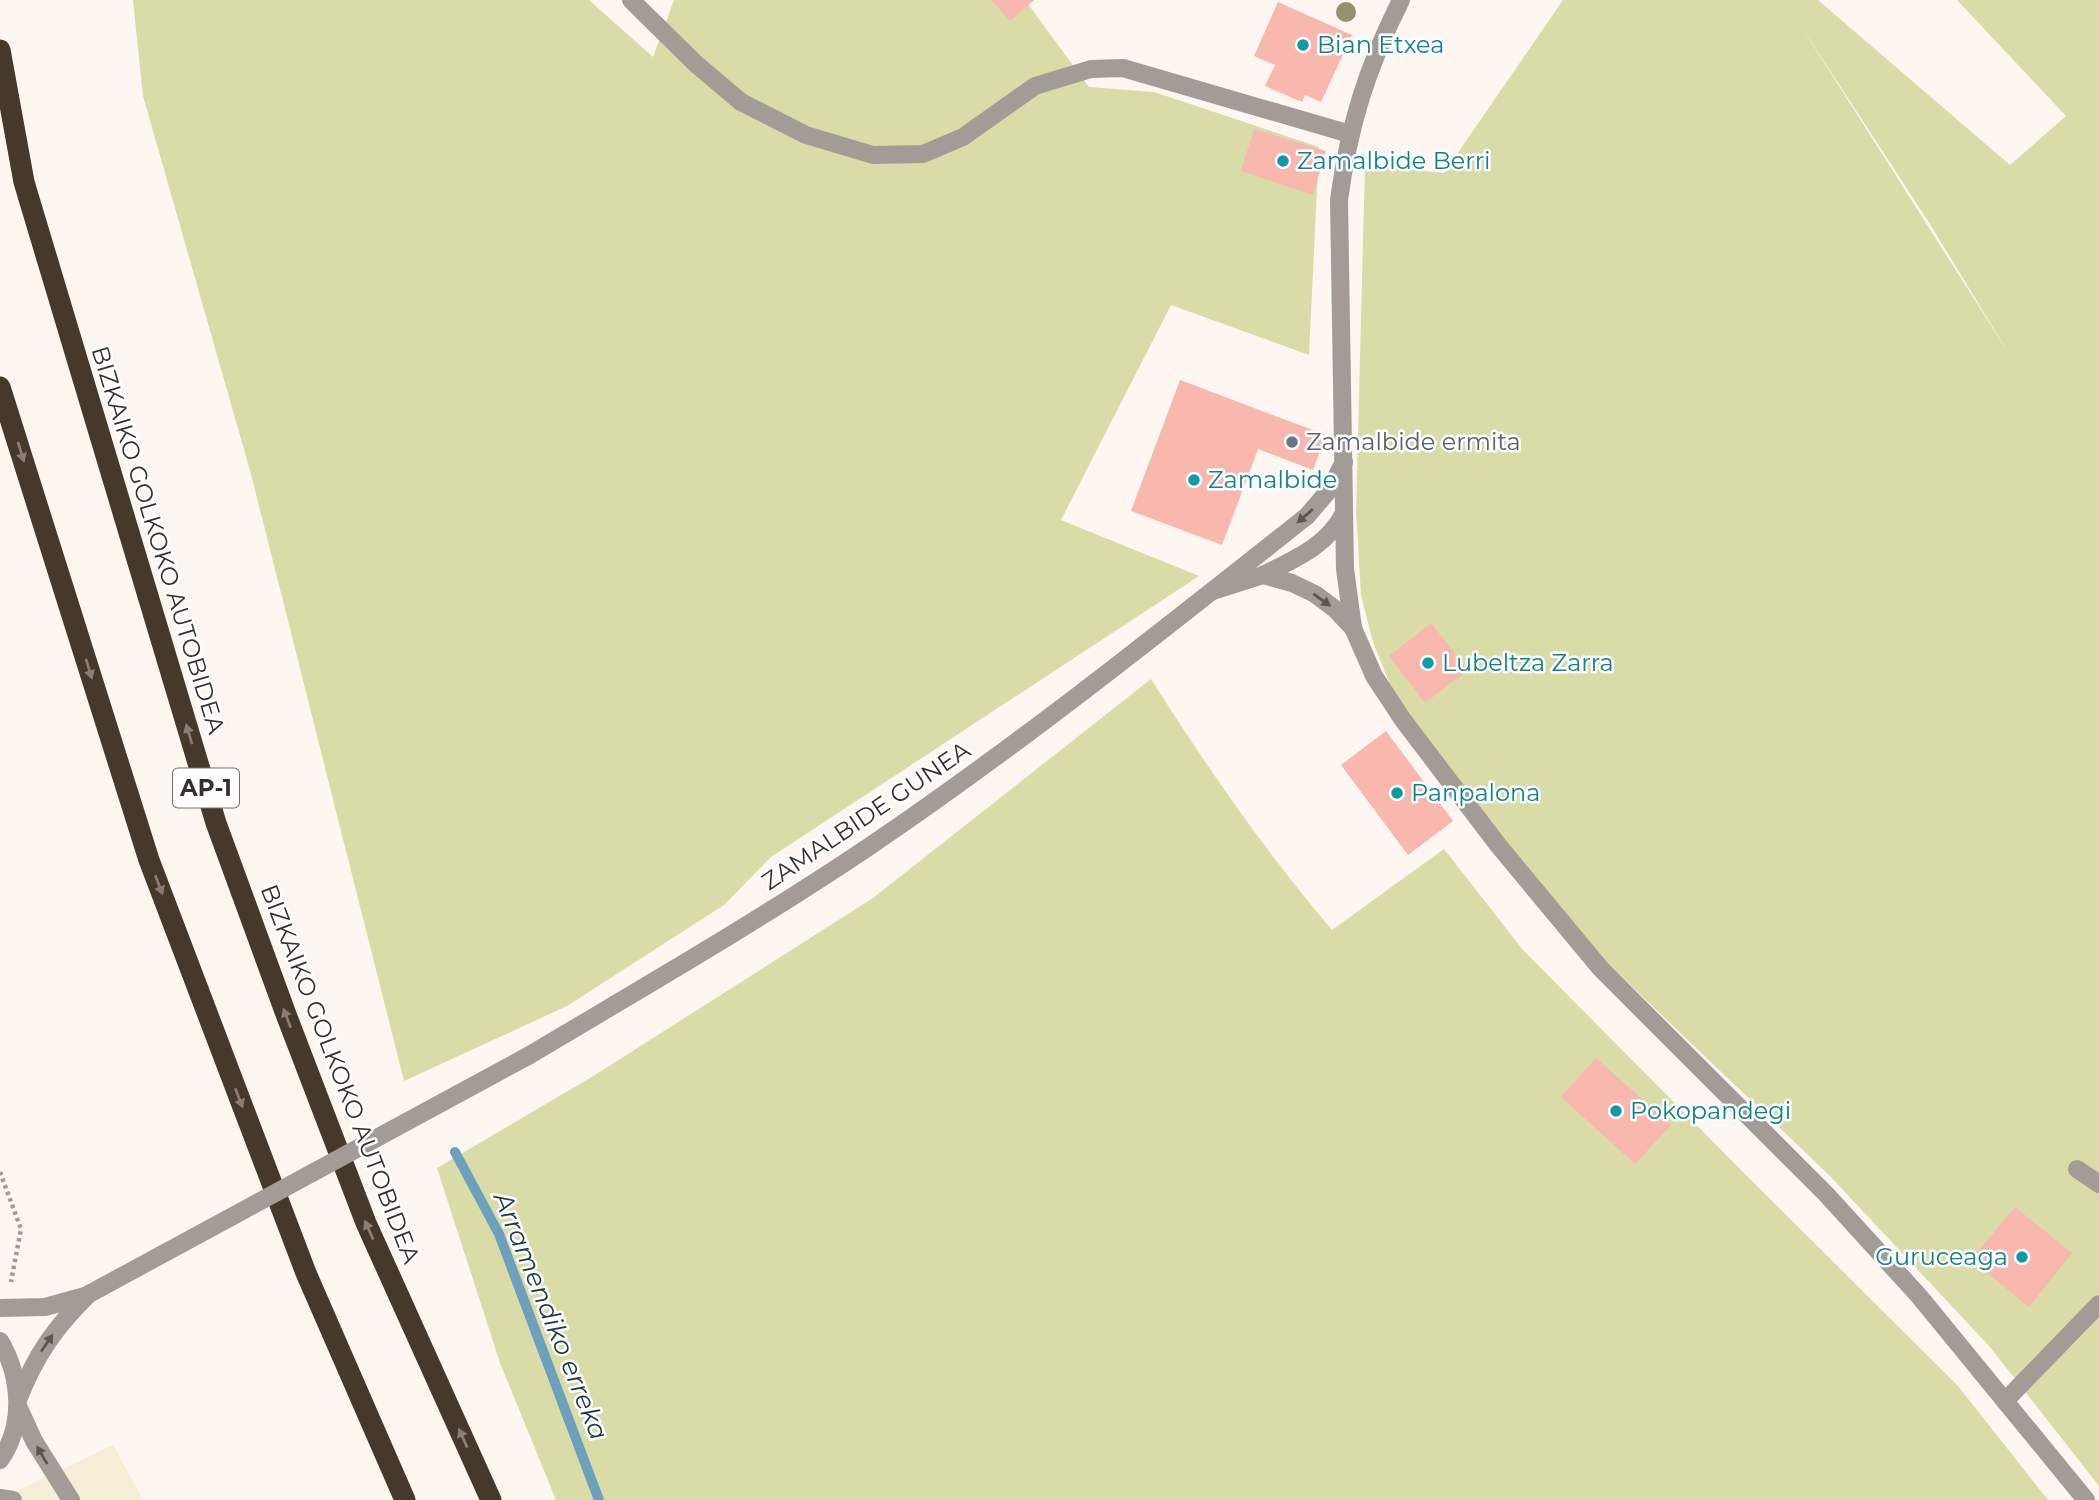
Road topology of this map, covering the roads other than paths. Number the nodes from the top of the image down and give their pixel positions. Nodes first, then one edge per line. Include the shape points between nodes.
1 (631, 0) edge
2 (1401, 0) edge
3 (0, 50) edge
4 (1350, 134) junction
5 (0, 387) edge
6 (1344, 461) junction
7 (1345, 510) junction
8 (1263, 575) junction
9 (1213, 591) junction
10 (1353, 628) junction
11 (2077, 1169) dead end
12 (2099, 1184) edge
13 (89, 1294) junction
14 (2099, 1304) edge
15 (0, 1308) edge
16 (0, 1341) edge
17 (2005, 1401) junction
18 (18, 1403) junction
19 (0, 1460) edge
20 (0, 1498) edge
21 (12, 1500) edge
22 (71, 1500) edge
23 (405, 1500) edge
24 (491, 1500) edge
25 (2086, 1500) edge

1 - 4 street via 741,102 806,135 873,155 923,154 963,138 1035,86 1091,69 1124,68
2 - 4 street via 1374,59
24 -> 3 highway, BIZKAIKO GOLKOKO AUTOBIDEA / AP-1 via 366,1223 216,823 24,182
4 - 6 street via 1339,200
5 -> 23 highway via 149,860 306,1273
6 - 7 street
6 -> 9 street, ZAMALBIDE GUNEA via 1321,502
7 - 8 street via 1323,542
7 - 10 street via 1345,569
8 - 9 street
8 -> 10 street via 1315,594
9 - 13 street, ZAMALBIDE GUNEA, bridge via 1066,705 867,848 764,915 528,1056
10 - 17 street via 1374,676 1403,720 1601,969 1826,1194 1919,1296
11 - 12 street
13 - 15 street via 45,1307
18 -> 13 street via 46,1343
14 - 17 street
16 - 18 street via 15,1375
17 - 25 street
18 - 19 street via 14,1431
22 -> 18 street via 34,1441
20 - 21 street

